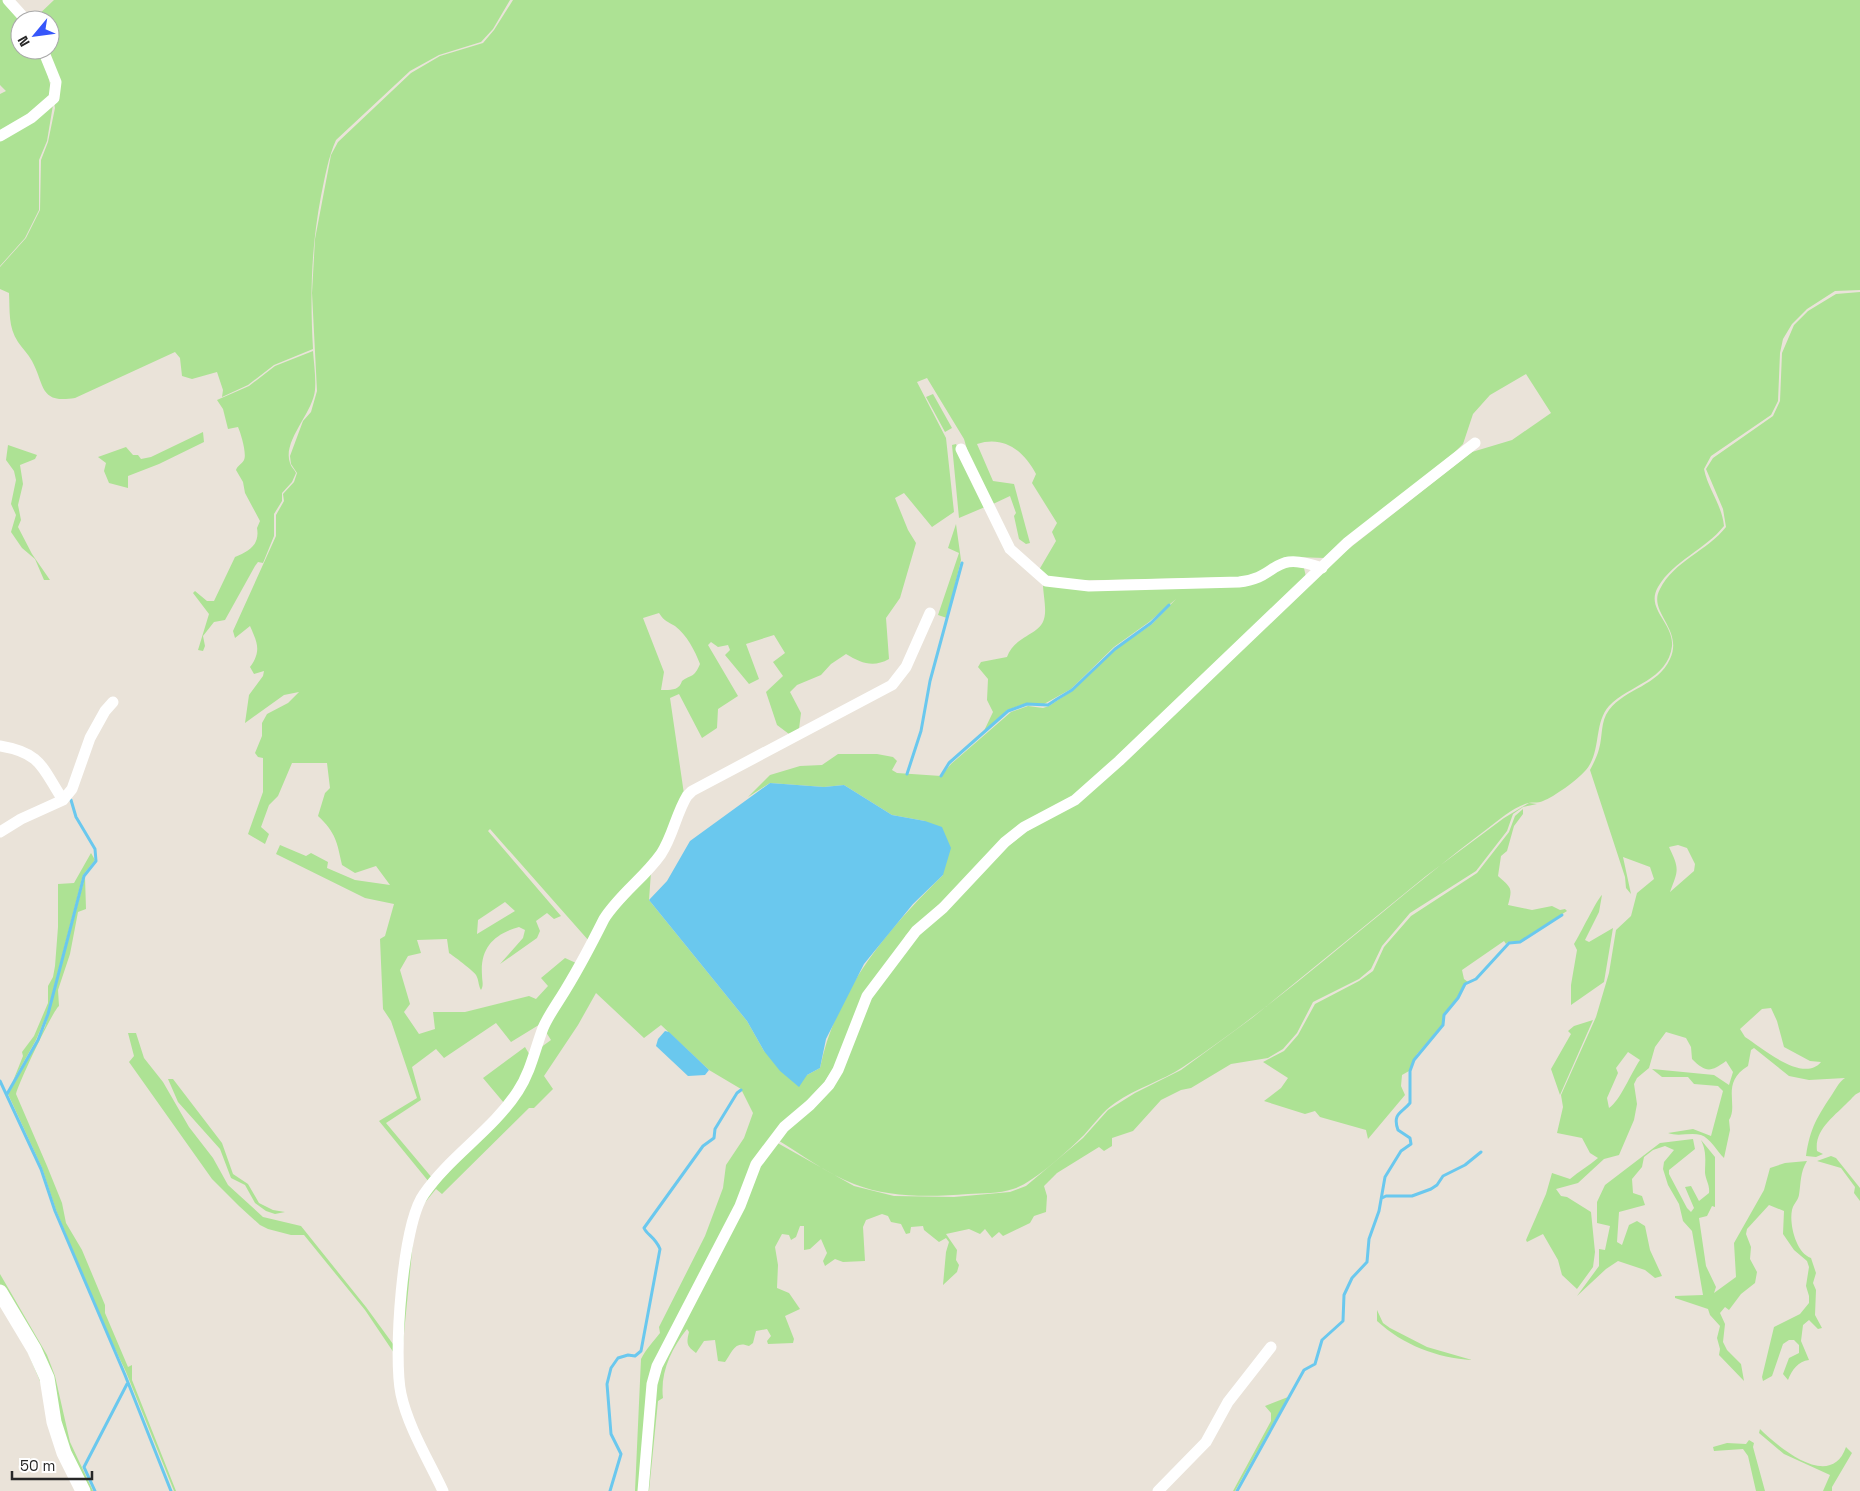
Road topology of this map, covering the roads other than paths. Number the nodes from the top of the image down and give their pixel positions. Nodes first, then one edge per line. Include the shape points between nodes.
1 (8, 0) edge
2 (17, 10) edge
3 (48, 60) edge
4 (0, 136) edge
5 (1475, 443) dead end
6 (961, 449) dead end
7 (1322, 568) junction
8 (930, 613) dead end
9 (113, 702) dead end
10 (0, 746) edge
11 (63, 800) junction
12 (0, 832) edge
13 (0, 1292) edge
14 (1271, 1347) dead end
15 (83, 1491) edge
16 (444, 1491) edge
17 (642, 1491) edge
18 (1158, 1491) edge

1 - 2 street
3 - 4 street via 56,82 54,98 31,118
5 - 7 street via 1355,536
6 - 7 street via 1010,549 1051,584 1089,586 1247,581 1289,560
7 - 17 street via 1083,793 1024,827 992,854 948,903 916,930 874,985 829,1085 784,1127 756,1164 740,1206 657,1366 652,1384
8 - 16 street via 906,666 892,685 687,796 662,851 604,919 544,1027 518,1091 418,1202 407,1246 398,1336 399,1384 406,1411
9 - 11 street via 90,738 72,789
10 - 11 street via 18,750 37,760
11 - 12 street
13 - 15 street via 47,1378 54,1422 64,1453
14 - 18 street via 1228,1402 1206,1442

